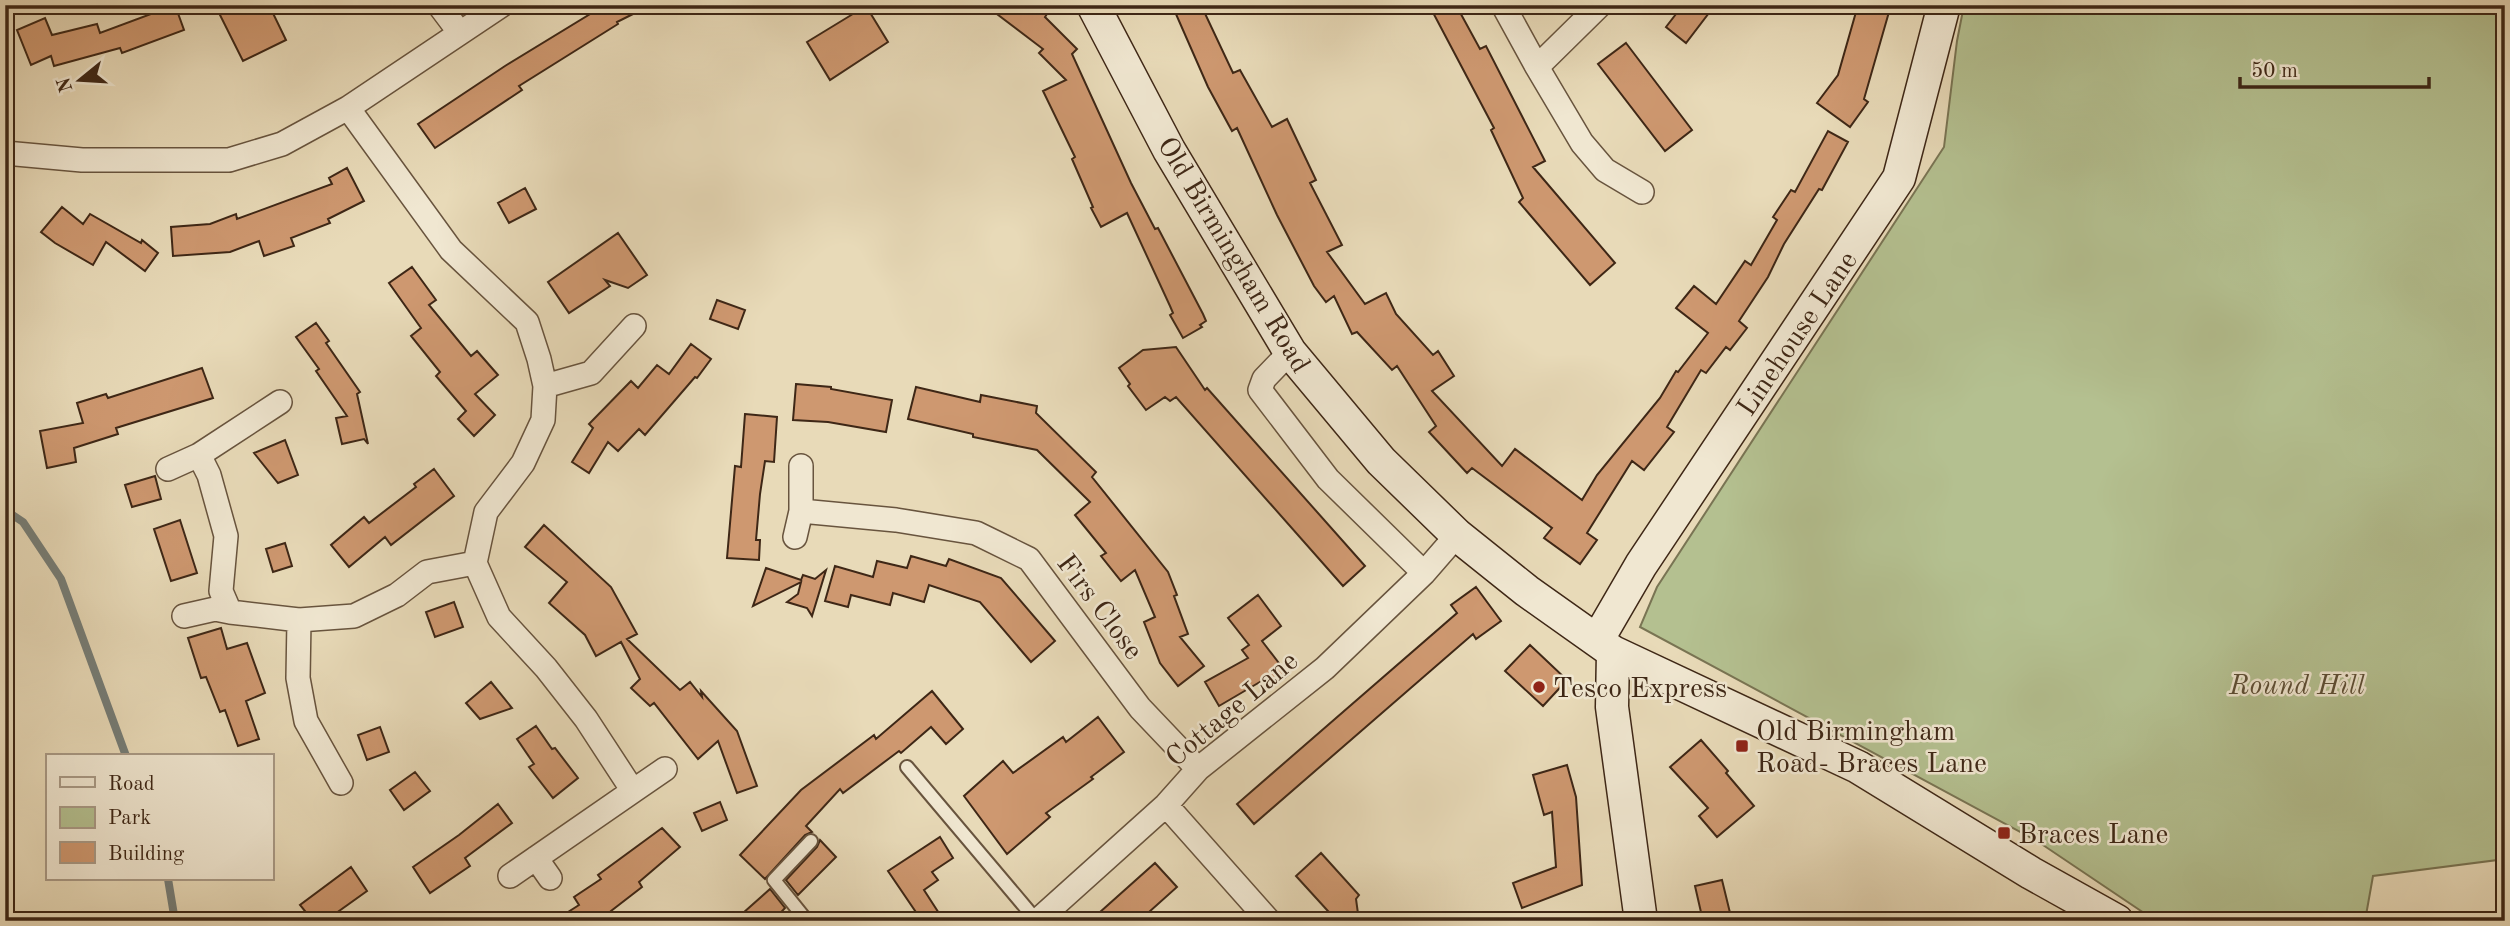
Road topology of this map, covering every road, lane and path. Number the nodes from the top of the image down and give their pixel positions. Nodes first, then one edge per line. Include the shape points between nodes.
1 (439, 5) edge
2 (502, 5) edge
3 (1093, 5) edge
4 (1503, 5) edge
5 (1600, 5) edge
6 (1944, 5) edge
7 (460, 33) junction
8 (1537, 66) junction
9 (348, 108) junction
10 (5, 153) edge
11 (1643, 192) dead end
12 (634, 326) dead end
13 (1290, 352) junction
14 (545, 386) junction
15 (280, 402) dead end
16 (199, 455) junction
17 (801, 466) dead end
18 (168, 468) dead end
19 (801, 511) junction
20 (1458, 535) junction
21 (795, 537) dead end
22 (475, 563) junction
23 (1424, 573) junction
24 (230, 612) junction
25 (184, 616) dead end
26 (299, 620) junction
27 (1606, 646) junction
28 (907, 767) dead end
29 (664, 769) dead end
30 (1198, 769) junction
31 (341, 783) dead end
32 (633, 791) junction
33 (1166, 805) junction
34 (811, 841) dead end
35 (536, 858) junction
36 (510, 876) dead end
37 (550, 878) dead end
38 (807, 921) edge
39 (1037, 921) edge
40 (1269, 921) edge
41 (1641, 921) edge
42 (2117, 921) edge

1 - 7 street
2 - 7 street
3 - 13 main road, Old Birmingham Road via 1169,150
4 - 8 street
5 - 8 street
6 - 27 main road, Linehouse Lane via 1899,178 1641,565
7 - 9 street
8 - 11 street via 1582,144 1605,170
9 - 10 street via 282,144 229,160 82,160
9 - 14 street via 451,250 527,323
12 - 14 street via 591,373
13 - 20 main road, Old Birmingham Road via 1381,461
13 - 23 street via 1264,379 1260,390 1328,479
14 - 22 street via 543,420 523,463 485,512
15 - 16 street
16 - 18 street
16 - 24 street via 226,537 221,591
17 - 19 street
19 - 21 street
19 - 30 street, Firs Close via 976,533 1029,559 1140,708
20 - 23 street, Cottage Lane
20 - 27 main road, Old Birmingham Road via 1527,592
22 - 26 street via 427,572 397,595 354,616
22 - 32 street via 499,617 586,719
23 - 30 street, Cottage Lane via 1325,667
24 - 25 street via 215,609
24 - 26 street
26 - 31 street via 298,678 306,721
27 - 41 main road
27 - 42 main road, Old Birmingham Road via 1858,767
28 - 39 lane
29 - 32 street
30 - 33 street, Cottage Lane
32 - 35 street
33 - 39 street, Cottage Lane
33 - 40 street
34 - 38 lane via 774,880
35 - 36 street
35 - 37 street

